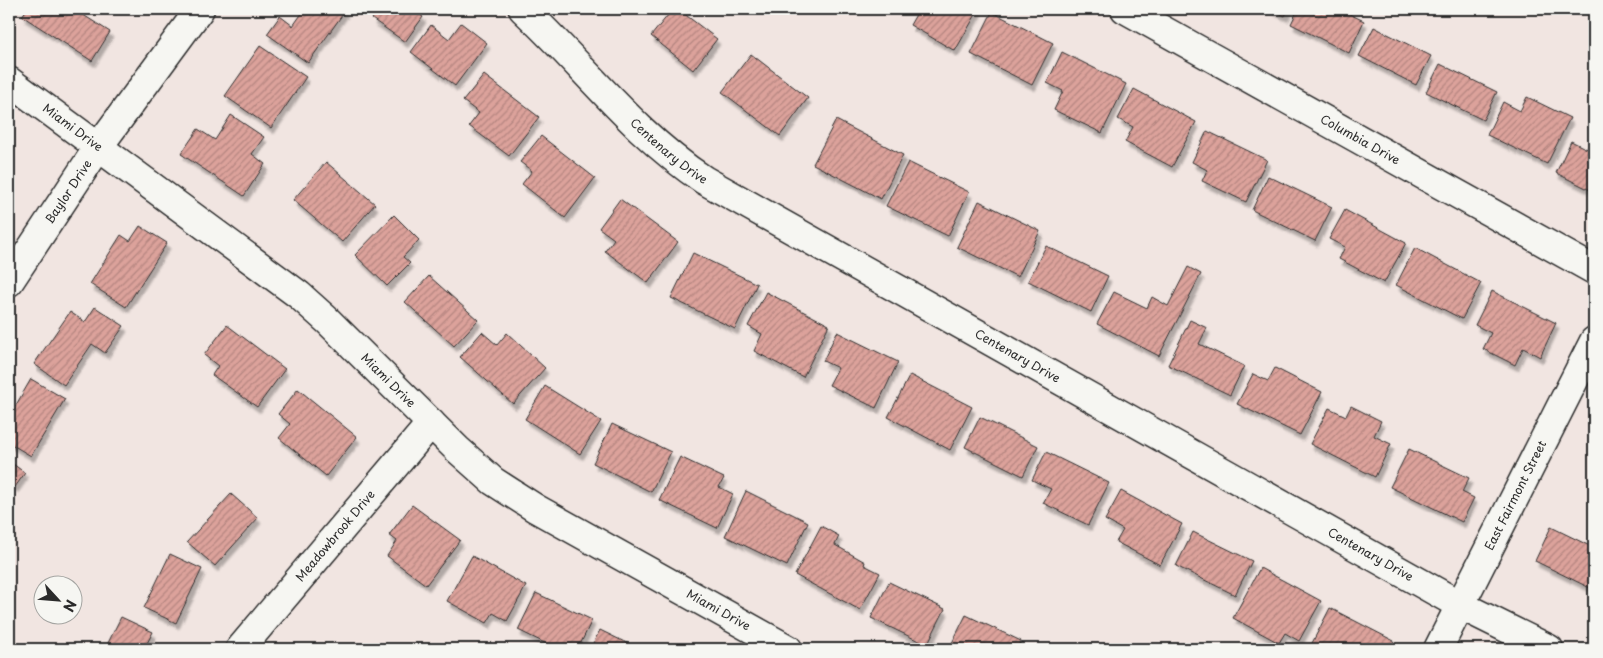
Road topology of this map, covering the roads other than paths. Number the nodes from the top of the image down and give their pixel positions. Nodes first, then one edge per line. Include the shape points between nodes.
1 (200, 9) edge
2 (524, 9) edge
3 (1125, 9) edge
4 (9, 80) edge
5 (99, 146) junction
6 (1594, 270) edge
7 (9, 282) edge
8 (1594, 341) edge
9 (431, 423) junction
10 (1460, 605) junction
11 (240, 649) edge
12 (788, 649) edge
13 (1438, 649) edge
14 (1549, 649) edge

1 - 5 street, Baylor Drive
2 - 10 street, Centenary Drive via 648,138 704,180
3 - 6 street, Columbia Drive
4 - 5 street, Miami Drive
5 - 7 street, Baylor Drive
5 - 9 street, Miami Drive via 299,296
8 - 10 street, East Fairmont Street
9 - 11 street, Meadowbrook Drive
9 - 12 street, Miami Drive via 481,470 521,500
10 - 13 street, East Fairmont Street
10 - 14 street, Centenary Drive

